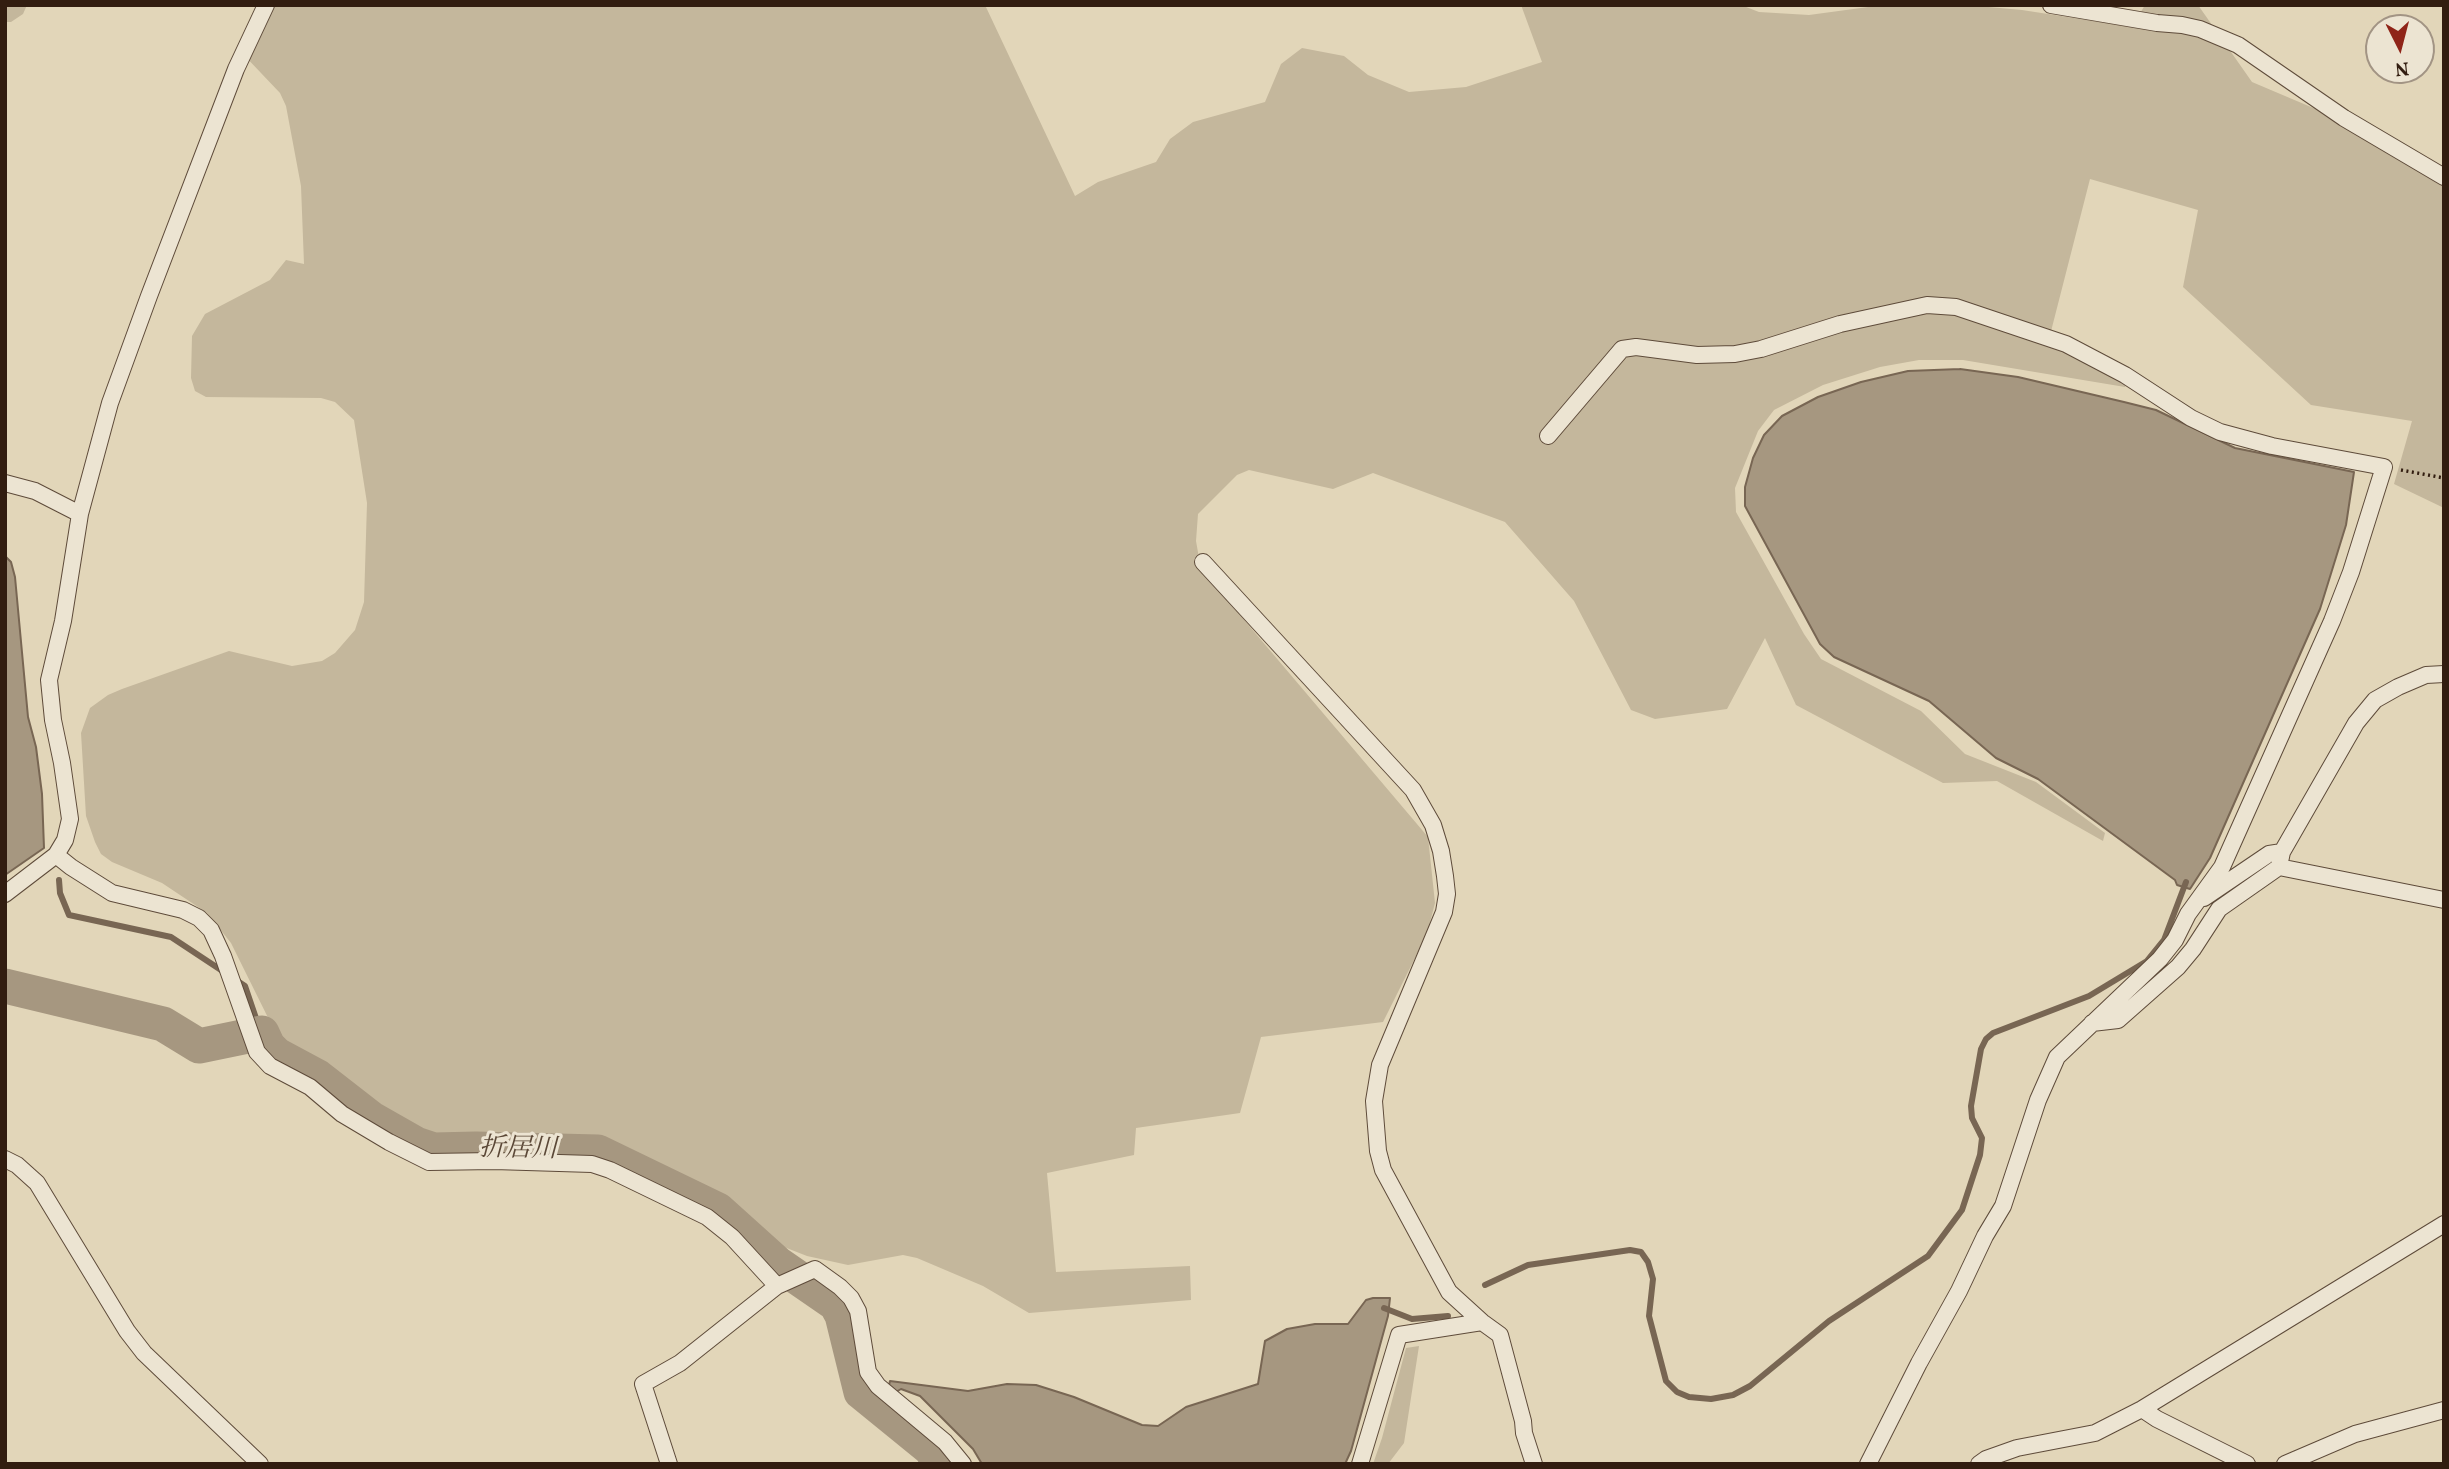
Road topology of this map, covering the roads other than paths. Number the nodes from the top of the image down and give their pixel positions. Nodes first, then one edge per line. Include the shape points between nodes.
1 (266, 5) edge
2 (2051, 5) edge
3 (2444, 177) edge
4 (1548, 436) dead end
5 (5, 483) edge
6 (80, 514) junction
7 (1203, 562) dead end
8 (2444, 674) edge
9 (56, 855) junction
10 (2280, 859) junction
11 (5, 894) edge
12 (2444, 900) edge
13 (2198, 901) junction
14 (2092, 1023) junction
15 (5, 1159) edge
16 (2444, 1224) edge
17 (783, 1284) junction
18 (1482, 1322) junction
19 (2142, 1409) junction
20 (2444, 1410) edge
21 (260, 1464) edge
22 (669, 1464) edge
23 (963, 1464) edge
24 (1360, 1464) edge
25 (1534, 1464) edge
26 (1868, 1464) edge
27 (1979, 1464) edge
28 (2247, 1464) edge
29 (2285, 1464) edge

1 - 6 street via 236,69 149,296 110,403
2 - 3 street via 2182,25 2238,44 2344,118
4 - 13 street via 1622,349 1735,354 1927,305 1977,313 2066,344 2220,432 2384,467 2332,621 2222,867
5 - 6 street via 35,491
6 - 9 street via 49,680 70,819
7 - 18 street via 1413,790 1433,825 1445,876 1444,912 1380,1065 1374,1101 1377,1139 1383,1170 1434,1268 1449,1292
8 - 10 street via 2426,675 2375,700 2356,723
9 - 11 street
9 - 17 street via 112,893 199,918 211,930 250,1036 270,1066 310,1087 354,1121 429,1162 592,1164 708,1217
10 - 12 street
10 - 13 street via 2269,855
10 - 14 street via 2220,909 2178,967 2118,1020
13 - 14 street via 2160,959
14 - 26 street via 2057,1058 2003,1206
15 - 21 street via 37,1183 144,1353
16 - 19 street
17 - 22 street via 680,1363 643,1384
17 - 23 street via 815,1269 840,1287 858,1311 868,1372
18 - 24 street via 1399,1335
18 - 25 street via 1500,1335
19 - 27 street via 2095,1433 2017,1447
19 - 28 street
20 - 29 street via 2355,1434

